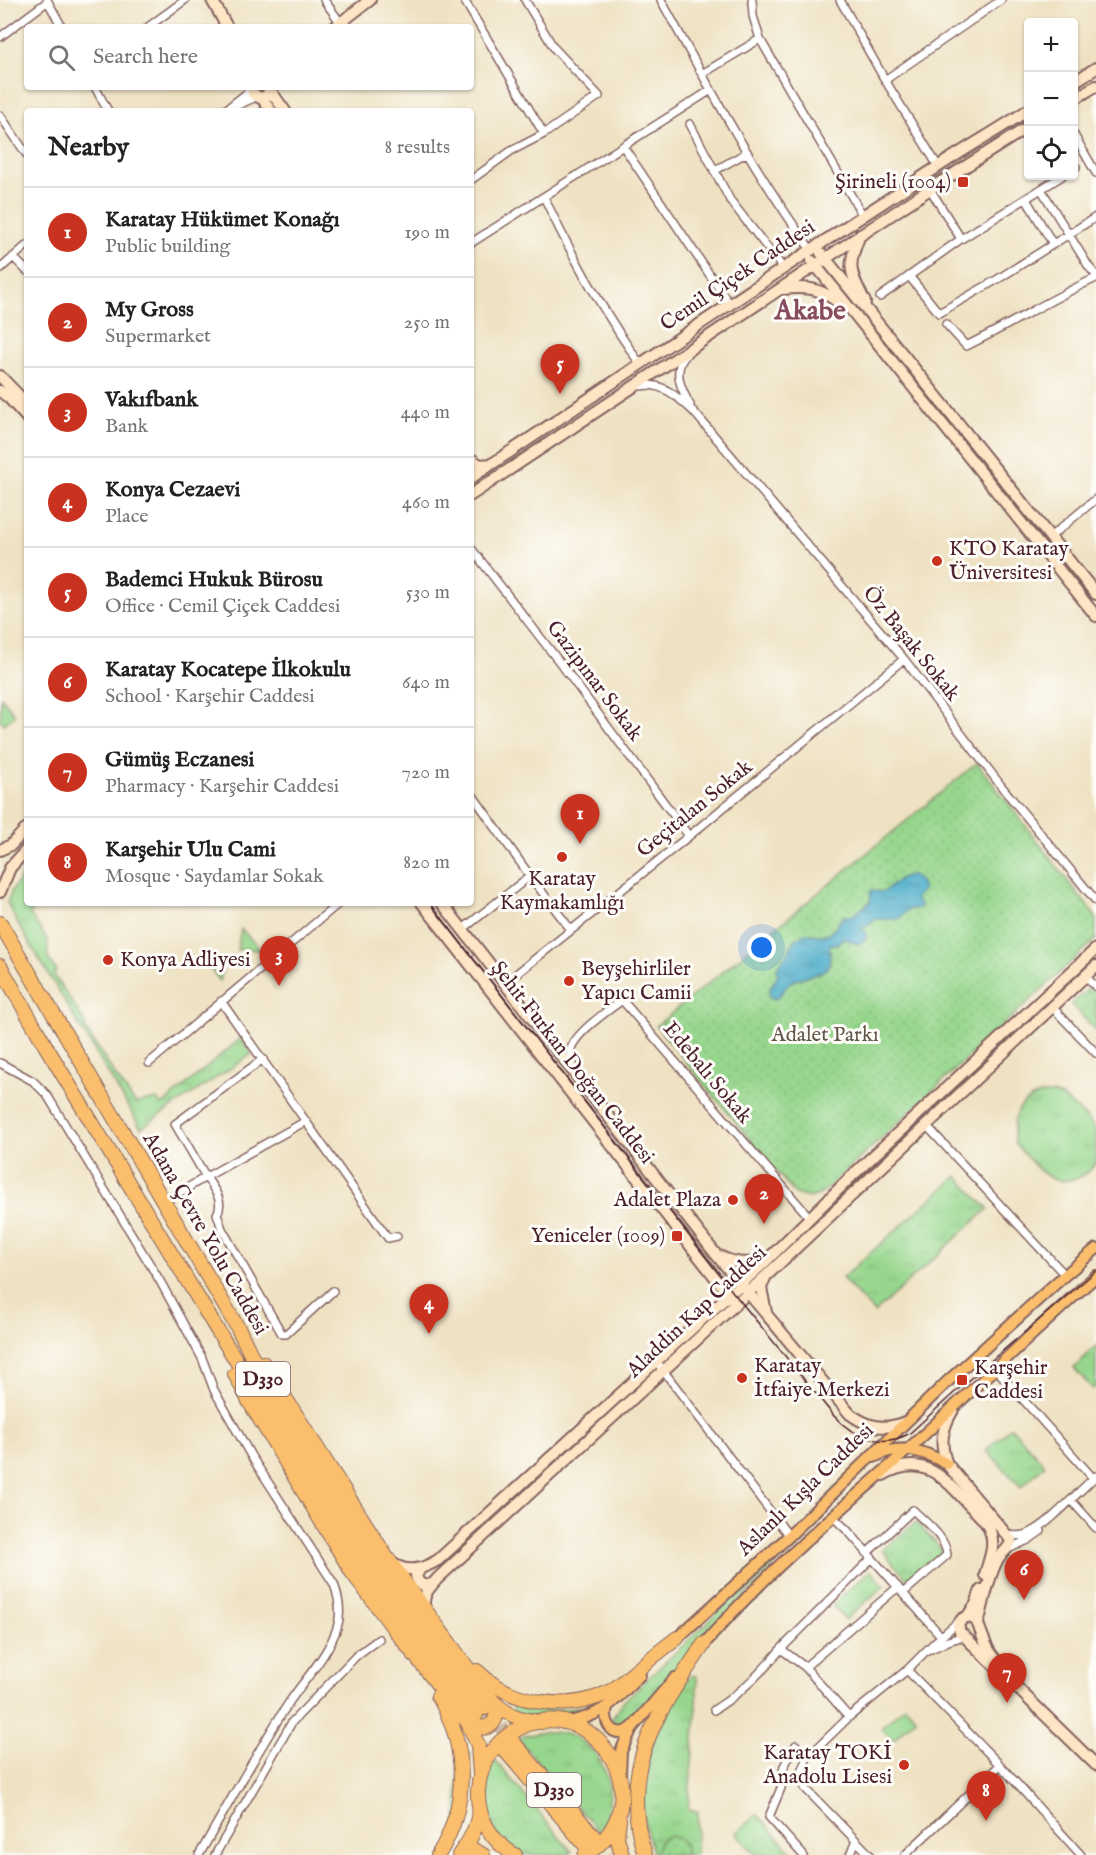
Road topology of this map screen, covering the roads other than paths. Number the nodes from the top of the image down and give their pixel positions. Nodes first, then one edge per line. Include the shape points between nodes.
1 (47, 0) edge
2 (184, 0) edge
3 (212, 0) edge
4 (324, 0) edge
5 (370, 0) edge
6 (464, 0) edge
7 (525, 0) edge
8 (661, 0) edge
9 (752, 0) edge
10 (840, 0) edge
11 (1001, 0) edge
12 (60, 24) edge
13 (152, 24) edge
14 (225, 24) edge
15 (336, 24) edge
16 (338, 24) edge
17 (0, 37) edge
18 (760, 39) junction
19 (1096, 68) edge
20 (702, 74) junction
21 (1078, 79) edge
22 (885, 80) junction
23 (1096, 86) edge
24 (98, 90) edge
25 (269, 90) edge
26 (271, 90) edge
27 (711, 90) junction
28 (254, 91) edge
29 (1078, 97) edge
30 (106, 108) edge
31 (228, 108) edge
32 (268, 108) edge
33 (283, 108) edge
34 (1024, 113) edge
35 (0, 115) edge
36 (690, 124) dead end
37 (1024, 131) edge
38 (544, 134) junction
39 (1078, 142) edge
40 (623, 146) junction
41 (24, 151) edge
42 (746, 153) junction
43 (938, 166) junction
44 (714, 171) junction
45 (1096, 173) edge
46 (474, 178) edge
47 (1056, 180) edge
48 (930, 189) junction
49 (1041, 189) junction
50 (544, 197) junction
51 (1026, 199) junction
52 (863, 216) junction
53 (1096, 217) edge
54 (1069, 234) junction
55 (860, 235) junction
56 (961, 239) junction
57 (474, 241) edge
58 (1053, 244) junction
59 (24, 248) edge
60 (811, 250) junction
61 (13, 257) junction
62 (821, 262) junction
63 (24, 268) edge
64 (783, 268) junction
65 (0, 269) edge
66 (909, 276) junction
67 (1096, 276) edge
68 (780, 290) junction
69 (880, 297) dead end
70 (730, 305) junction
71 (873, 318) junction
72 (858, 319) junction
73 (946, 324) dead end
74 (695, 345) junction
75 (640, 364) junction
76 (0, 376) edge
77 (631, 387) junction
78 (0, 391) edge
79 (24, 401) edge
80 (694, 412) junction
81 (24, 415) edge
82 (474, 462) edge
83 (491, 464) junction
84 (474, 476) edge
85 (474, 493) edge
86 (1096, 499) edge
87 (1050, 537) junction
88 (474, 552) edge
89 (1096, 594) edge
90 (1096, 616) edge
91 (904, 659) junction
92 (474, 797) edge
93 (24, 831) edge
94 (689, 836) junction
95 (11, 845) junction
96 (0, 850) edge
97 (24, 853) edge
98 (531, 876) junction
99 (0, 892) edge
100 (1096, 901) edge
101 (335, 906) edge
102 (424, 906) edge
103 (444, 906) edge
104 (1, 922) edge
105 (463, 929) junction
106 (572, 930) junction
107 (1096, 949) edge
108 (0, 966) edge
109 (1096, 966) edge
110 (1085, 976) junction
111 (505, 984) junction
112 (1096, 987) edge
113 (221, 1001) junction
114 (1052, 1007) junction
115 (1096, 1053) edge
116 (263, 1059) junction
117 (0, 1063) edge
118 (149, 1063) dead end
119 (578, 1078) junction
120 (306, 1121) junction
121 (926, 1125) junction
122 (206, 1177) junction
123 (163, 1202) junction
124 (810, 1218) junction
125 (397, 1236) dead end
126 (1096, 1249) edge
127 (714, 1252) junction
128 (766, 1261) junction
129 (767, 1275) junction
130 (1065, 1275) junction
131 (1096, 1276) edge
132 (744, 1288) junction
133 (333, 1291) dead end
134 (732, 1299) junction
135 (767, 1316) junction
136 (239, 1330) junction
137 (219, 1333) junction
138 (659, 1365) junction
139 (995, 1368) junction
140 (958, 1402) junction
141 (904, 1422) junction
142 (908, 1449) junction
143 (946, 1464) junction
144 (862, 1466) junction
145 (1095, 1477) edge
146 (870, 1484) junction
147 (1071, 1500) junction
148 (1056, 1513) junction
149 (832, 1516) junction
150 (1096, 1528) edge
151 (1008, 1535) junction
152 (789, 1536) junction
153 (993, 1542) junction
154 (1005, 1550) junction
155 (870, 1556) junction
156 (387, 1558) junction
157 (420, 1569) junction
158 (432, 1584) junction
159 (900, 1590) junction
160 (964, 1618) junction
161 (431, 1621) junction
162 (978, 1624) junction
163 (392, 1626) junction
164 (941, 1636) junction
165 (965, 1636) junction
166 (444, 1637) junction
167 (677, 1638) junction
168 (379, 1639) dead end
169 (704, 1644) junction
170 (782, 1649) junction
171 (924, 1654) junction
172 (805, 1667) junction
173 (907, 1670) junction
174 (1014, 1683) junction
175 (607, 1708) junction
176 (714, 1710) dead end
177 (481, 1712) junction
178 (849, 1717) junction
179 (542, 1722) junction
180 (564, 1723) junction
181 (633, 1728) junction
182 (796, 1745) dead end
183 (508, 1746) tunnel mouth
184 (1096, 1764) edge
185 (1000, 1765) junction
186 (480, 1775) junction
187 (620, 1776) junction
188 (621, 1798) junction
189 (480, 1808) junction
190 (856, 1841) junction
191 (588, 1846) edge
192 (199, 1855) edge
193 (215, 1855) edge
194 (438, 1855) edge
195 (459, 1855) edge
196 (483, 1855) edge
197 (515, 1855) edge
198 (622, 1855) edge
199 (645, 1855) edge
200 (803, 1855) edge
201 (850, 1855) edge
202 (870, 1855) edge
203 (905, 1855) edge
204 (1081, 1855) edge

1 - 12 street
1 - 17 street
2 - 13 street
3 - 14 street
4 - 15 street
5 - 16 street
6 - 38 street
7 - 38 street via 554,48 599,96
8 - 20 street
9 - 18 street
10 - 22 street
11 - 22 street
18 - 20 street
18 - 52 street
19 - 21 street
20 - 27 street
22 - 43 street
23 - 29 street
24 - 30 street
25 - 28 street via 267,96
26 - 33 street
27 - 40 street
27 - 42 street
28 - 31 street
28 - 32 street
34 - 43 street, Cemil Çiçek Caddesi
35 - 41 street
36 - 44 street
37 - 48 street, Cemil Çiçek Caddesi
38 - 46 street
39 - 45 street
40 - 50 street
40 - 70 street
42 - 44 street
42 - 60 street
43 - 52 street, Cemil Çiçek Caddesi
44 - 64 street via 730,200
47 - 49 street
48 - 55 street, Cemil Çiçek Caddesi
48 - 56 street
49 - 51 street
49 - 54 street
50 - 57 street
50 - 75 street via 584,275
51 - 56 street
51 - 58 street
52 - 60 street, Cemil Çiçek Caddesi
53 - 54 street
54 - 58 street
54 - 67 street
55 - 62 street, Cemil Çiçek Caddesi
55 - 71 street via 851,266
56 - 66 street
58 - 66 street via 939,313
59 - 61 street
60 - 62 street
60 - 64 street, Cemil Çiçek Caddesi
61 - 63 street
61 - 65 street
62 - 68 street, Cemil Çiçek Caddesi
62 - 71 street
62 - 72 street
64 - 70 street, Cemil Çiçek Caddesi
66 - 69 street
67 - 73 street via 966,345
68 - 72 street via 817,289
68 - 74 street, Cemil Çiçek Caddesi
70 - 75 street, Cemil Çiçek Caddesi
71 - 87 street
72 - 90 street
74 - 77 street, Cemil Çiçek Caddesi
74 - 80 street via 681,361 678,377
75 - 83 street, Cemil Çiçek Caddesi
76 - 79 street
77 - 80 street via 649,384 665,389
77 - 85 street, Cemil Çiçek Caddesi
78 - 81 street
80 - 91 street, Öz Başak Sokak
82 - 83 street
83 - 84 street, Cemil Çiçek Caddesi
86 - 87 street
87 - 89 street
88 - 94 street, Gazipınar Sokak
91 - 94 street, Geçitalan Sokak
91 - 100 street, Öz Başak Sokak
92 - 98 street
93 - 95 street
94 - 106 street, Geçitalan Sokak
95 - 96 street
95 - 97 street via 13,855
97 - 99 street via 7,873
98 - 105 street
98 - 106 street
101 - 113 street
102 - 134 street, Şehit Furkan Doğan Caddesi
103 - 105 street, Şehit Furkan Doğan Caddesi
104 - 123 highway, Adana Çevre Yolu Caddesi / D330
105 - 111 street, Şehit Furkan Doğan Caddesi
106 - 111 street, Geçitalan Sokak
107 - 124 street, Aladdin Kap Caddesi
108 - 137 highway, Adana Çevre Yolu Caddesi / D330
109 - 110 street, Aladdin Kap Caddesi
110 - 112 street
110 - 114 street, Aladdin Kap Caddesi
111 - 119 street, Şehit Furkan Doğan Caddesi
113 - 116 street
113 - 118 street
114 - 115 street
114 - 121 street, Aladdin Kap Caddesi
116 - 120 street
116 - 122 street via 175,1124
117 - 192 street via 33,1081 47,1095 160,1281 251,1456 338,1595 337,1628 326,1651 260,1750
119 - 124 street, Edebalı Sokak via 570,1055 572,1046 580,1034 622,1000
119 - 127 street, Şehit Furkan Doğan Caddesi
120 - 122 street
120 - 125 street via 388,1238
121 - 129 street, Aladdin Kap Caddesi
121 - 130 street
122 - 123 street
122 - 133 street via 221,1203 218,1214 222,1229 282,1334
123 - 136 highway, Adana Çevre Yolu Caddesi / D330
124 - 128 street, Aladdin Kap Caddesi
126 - 130 main road, Aslanlı Kışla Caddesi
127 - 128 street via 746,1264
127 - 132 street, Şehit Furkan Doğan Caddesi
128 - 132 street, Aladdin Kap Caddesi
129 - 132 street, Aladdin Kap Caddesi
129 - 135 street via 762,1288
130 - 141 main road, Aslanlı Kışla Caddesi
131 - 139 main road, Aslanlı Kışla Caddesi
132 - 134 street, Aladdin Kap Caddesi
132 - 135 street, Şehit Furkan Doğan Caddesi
134 - 138 street, Aladdin Kap Caddesi
135 - 141 street, Şehit Furkan Doğan Caddesi via 850,1414 877,1428
136 - 156 highway
136 - 177 highway, Adana Çevre Yolu Caddesi / D330 via 279,1408 358,1535
137 - 163 highway via 249,1401 352,1572
137 - 177 highway, Adana Çevre Yolu Caddesi / D330 via 363,1564 412,1633
138 - 152 street
138 - 157 street, Aladdin Kap Caddesi via 438,1560
138 - 158 street, Aladdin Kap Caddesi via 586,1442
139 - 140 main road, Aslanlı Kışla Caddesi
139 - 145 street
140 - 142 main road, Aslanlı Kışla Caddesi
140 - 143 street via 943,1431
141 - 144 main road, Aslanlı Kışla Caddesi
142 - 143 main road
142 - 144 main road via 880,1454
142 - 146 main road, Aslanlı Kışla Caddesi
143 - 151 street
144 - 152 main road, Aslanlı Kışla Caddesi
145 - 147 street
146 - 149 main road, Aslanlı Kışla Caddesi
146 - 153 street via 907,1466 934,1471 984,1521
147 - 148 street
147 - 150 street
148 - 151 street via 1029,1534
148 - 154 street via 1034,1536
149 - 155 street
149 - 169 main road, Aslanlı Kışla Caddesi
151 - 153 street via 997,1534
151 - 154 street via 1011,1543
152 - 167 main road, Aslanlı Kışla Caddesi
153 - 154 street via 997,1550
153 - 160 street via 978,1600
154 - 162 street via 993,1570
155 - 159 street
155 - 159 street via 914,1510 943,1541 947,1555
155 - 170 street
156 - 157 street via 399,1567
156 - 161 highway
157 - 158 street via 416,1576 420,1584
158 - 161 street via 426,1591 424,1607
159 - 164 street
159 - 172 street
160 - 162 street via 974,1618
160 - 164 street
160 - 165 street via 958,1628
161 - 166 highway
162 - 165 street via 975,1634
162 - 174 street via 989,1650
163 - 177 highway
163 - 194 highway via 444,1705 459,1749 457,1814
164 - 171 street
165 - 171 street
165 - 174 street
166 - 167 highway via 487,1681 529,1700 560,1703 607,1693
166 - 177 highway
167 - 175 main road, Aslanlı Kışla Caddesi
168 - 193 street via 331,1679 292,1722
169 - 181 main road, Aslanlı Kışla Caddesi
169 - 199 highway via 666,1699 645,1743 635,1794
170 - 172 street
170 - 176 street via 732,1699
171 - 173 street
172 - 178 street
173 - 178 street
173 - 185 street
174 - 184 street
175 - 180 main road, Aslanlı Kışla Caddesi via 585,1719
175 - 181 main road via 604,1716 612,1729 623,1732
177 - 179 highway
177 - 186 highway
178 - 190 street via 807,1758 801,1779
179 - 180 highway
179 - 186 highway via 521,1727 503,1739 489,1755
180 - 187 highway via 600,1741
181 - 187 main road, Aslanlı Kışla Caddesi via 621,1751
182 - 200 street via 784,1766 781,1788 769,1817
183 - 191 highway, D330
185 - 203 street
185 - 204 street
186 - 189 highway
187 - 188 highway
188 - 191 highway via 608,1835 597,1846
188 - 198 highway via 616,1837
189 - 195 highway via 472,1836
189 - 197 highway via 494,1838
190 - 201 street
190 - 202 street
195 - 196 highway via 474,1850

